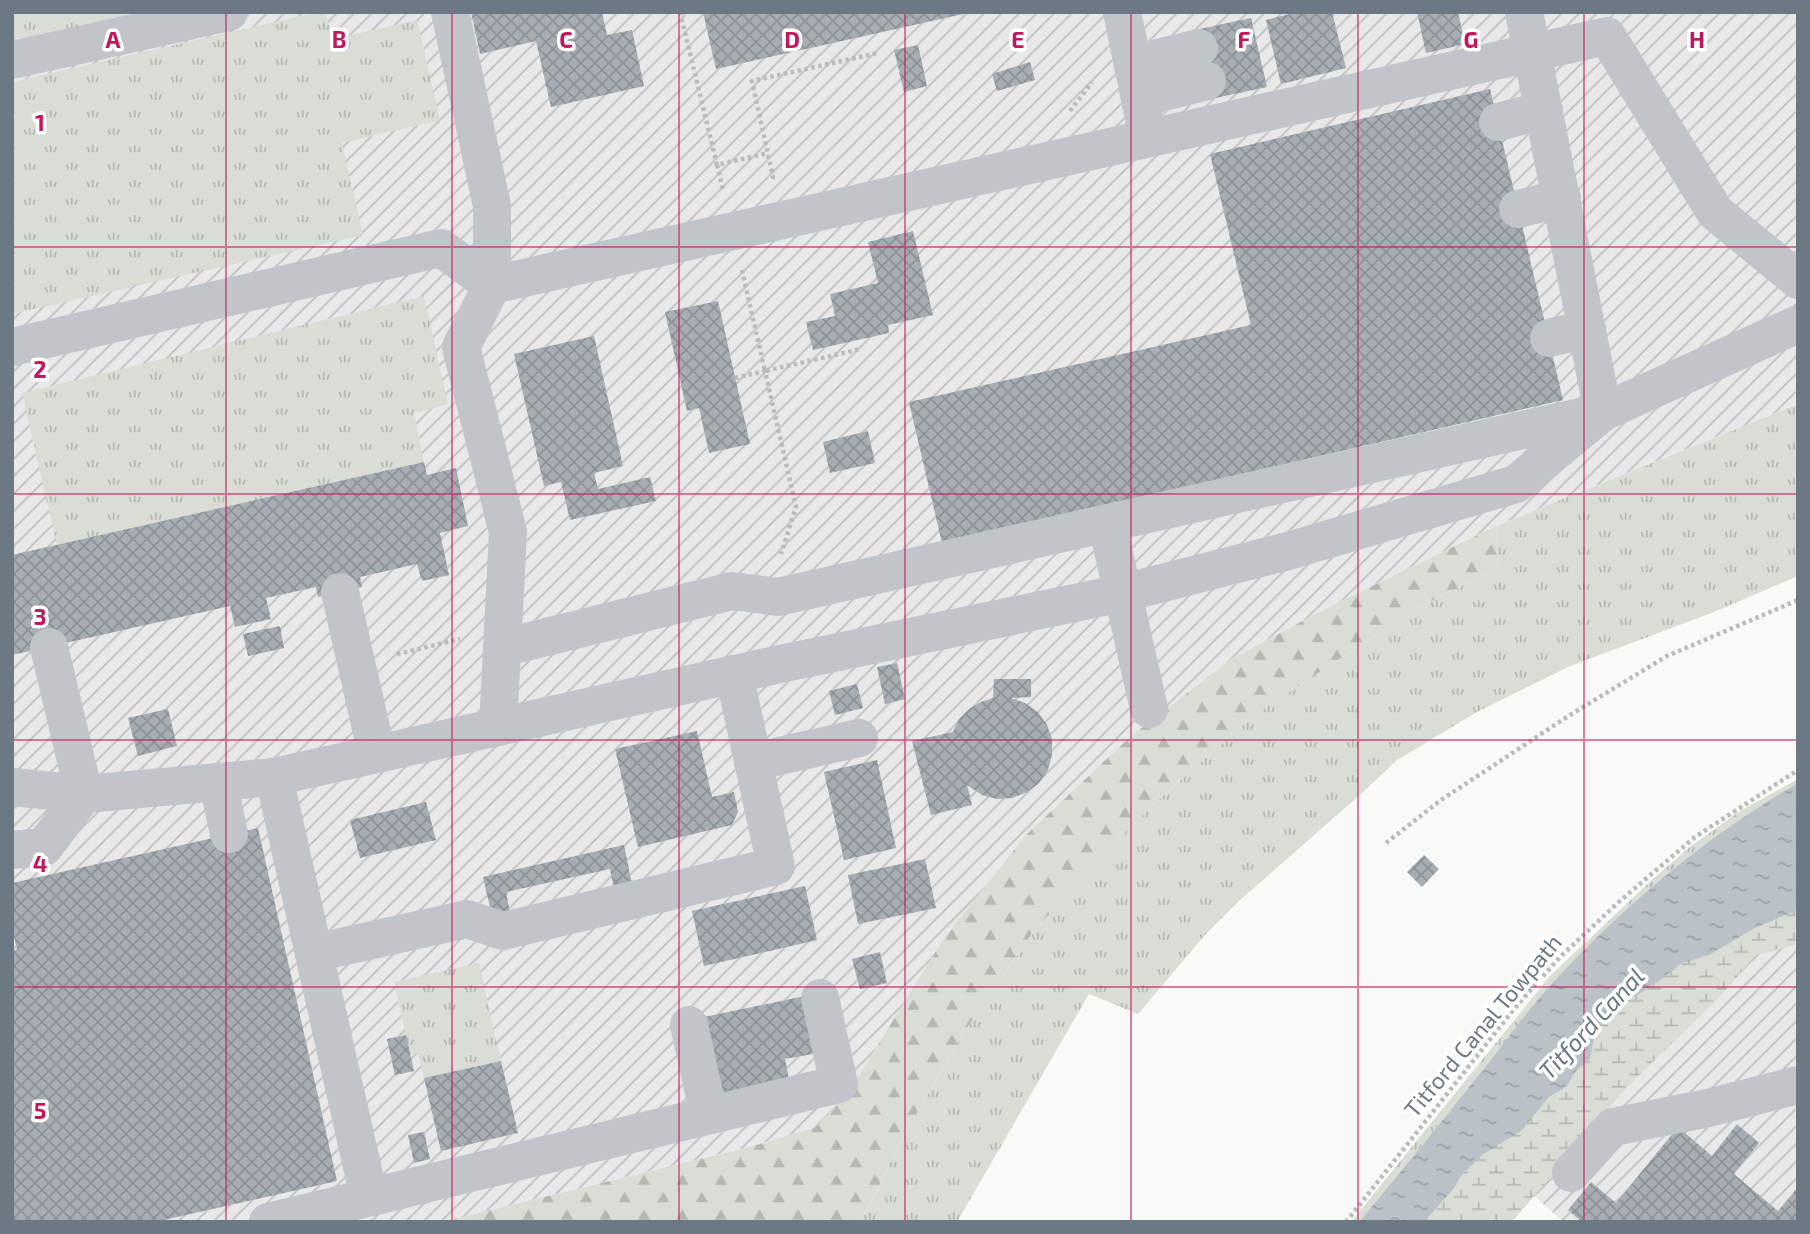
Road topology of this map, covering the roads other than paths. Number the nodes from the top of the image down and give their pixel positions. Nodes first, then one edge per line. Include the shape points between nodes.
1 (229, 12) edge
2 (450, 12) edge
3 (1524, 12) edge
4 (1133, 40) edge
5 (1533, 53) junction
6 (12, 60) edge
7 (1203, 64) dead end
8 (1544, 110) junction
9 (1498, 122) dead end
10 (1148, 138) junction
11 (1562, 198) junction
12 (1518, 209) dead end
13 (1798, 280) edge
14 (492, 285) junction
15 (1798, 324) edge
16 (1587, 329) junction
17 (1549, 338) dead end
18 (12, 346) edge
19 (1604, 412) junction
20 (1114, 515) junction
21 (340, 592) dead end
22 (1124, 593) junction
23 (502, 638) junction
24 (49, 647) dead end
25 (734, 674) junction
26 (1149, 709) dead end
27 (498, 727) junction
28 (859, 738) dead end
29 (377, 754) junction
30 (753, 762) junction
31 (274, 777) junction
32 (218, 782) junction
33 (12, 787) edge
34 (84, 794) junction
35 (229, 834) dead end
36 (12, 850) edge
37 (314, 953) junction
38 (820, 999) dead end
39 (689, 1026) dead end
40 (1798, 1085) edge
41 (709, 1115) junction
42 (1571, 1173) dead end
43 (369, 1197) junction
44 (268, 1222) edge

1 - 6 lane
2 - 14 lane via 492,206
3 - 5 lane
4 - 7 lane
4 - 10 lane
5 - 8 lane
5 - 10 lane
5 - 13 lane via 1607,36 1715,212
8 - 9 lane
8 - 11 lane
10 - 14 lane
11 - 12 lane
11 - 16 lane
14 - 18 lane via 441,248
14 - 23 lane via 461,347 508,532
15 - 19 lane
16 - 17 lane
16 - 19 lane
19 - 20 lane via 1348,460
19 - 22 lane via 1516,484
20 - 22 lane
20 - 23 lane via 961,547 778,597 732,591
21 - 29 lane
22 - 25 lane
22 - 26 lane
23 - 27 lane
24 - 34 lane
25 - 27 lane
25 - 30 lane
27 - 29 lane
28 - 30 lane
29 - 31 lane
30 - 37 lane via 776,866 503,932 467,919
31 - 32 lane
31 - 37 lane
32 - 34 lane
32 - 35 lane
33 - 34 lane
34 - 36 lane via 44,847
37 - 43 lane via 347,1160
38 - 41 lane via 839,1084
39 - 41 lane
40 - 42 lane via 1613,1127
41 - 43 lane
43 - 44 lane

